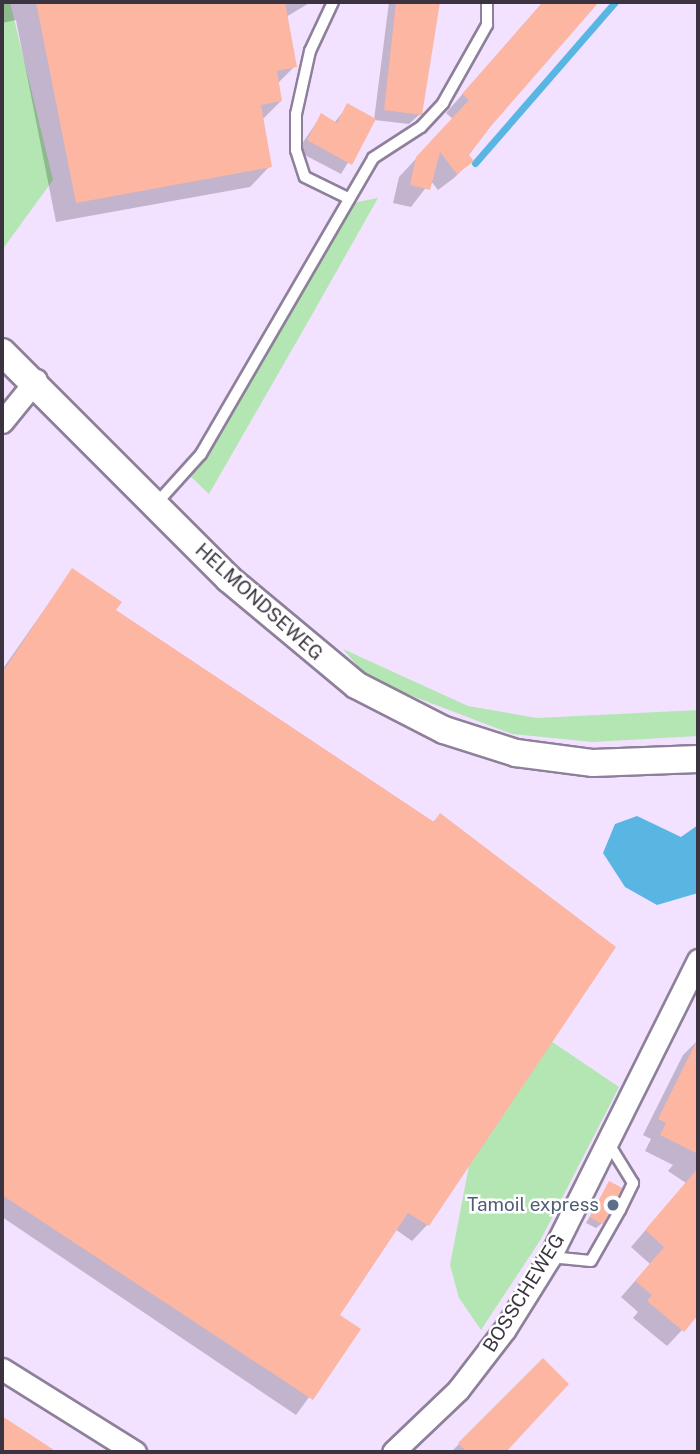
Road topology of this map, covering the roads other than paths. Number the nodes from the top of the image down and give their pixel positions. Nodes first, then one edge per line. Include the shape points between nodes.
1 (333, 2) edge
2 (487, 2) edge
3 (346, 197) junction
4 (2, 352) edge
5 (36, 380) junction
6 (2, 422) edge
7 (156, 504) junction
8 (698, 759) edge
9 (698, 960) edge
10 (609, 1144) junction
11 (550, 1256) junction
12 (2, 1369) edge
13 (135, 1452) edge
14 (393, 1452) edge

1 - 3 lane via 310,51 296,114 296,150 305,177
2 - 3 lane via 487,25 443,103 421,127 373,158
3 - 7 lane via 201,454
4 - 5 street, HELMONDSEWEG
5 - 6 street
5 - 7 street, HELMONDSEWEG
7 - 8 street, HELMONDSEWEG via 301,644 356,685 444,730 516,753 593,762
9 - 10 street, BOSSCHEWEG
10 - 11 street, BOSSCHEWEG
10 - 11 lane via 633,1183 620,1210 591,1261
11 - 14 street, BOSSCHEWEG via 458,1390
12 - 13 street

